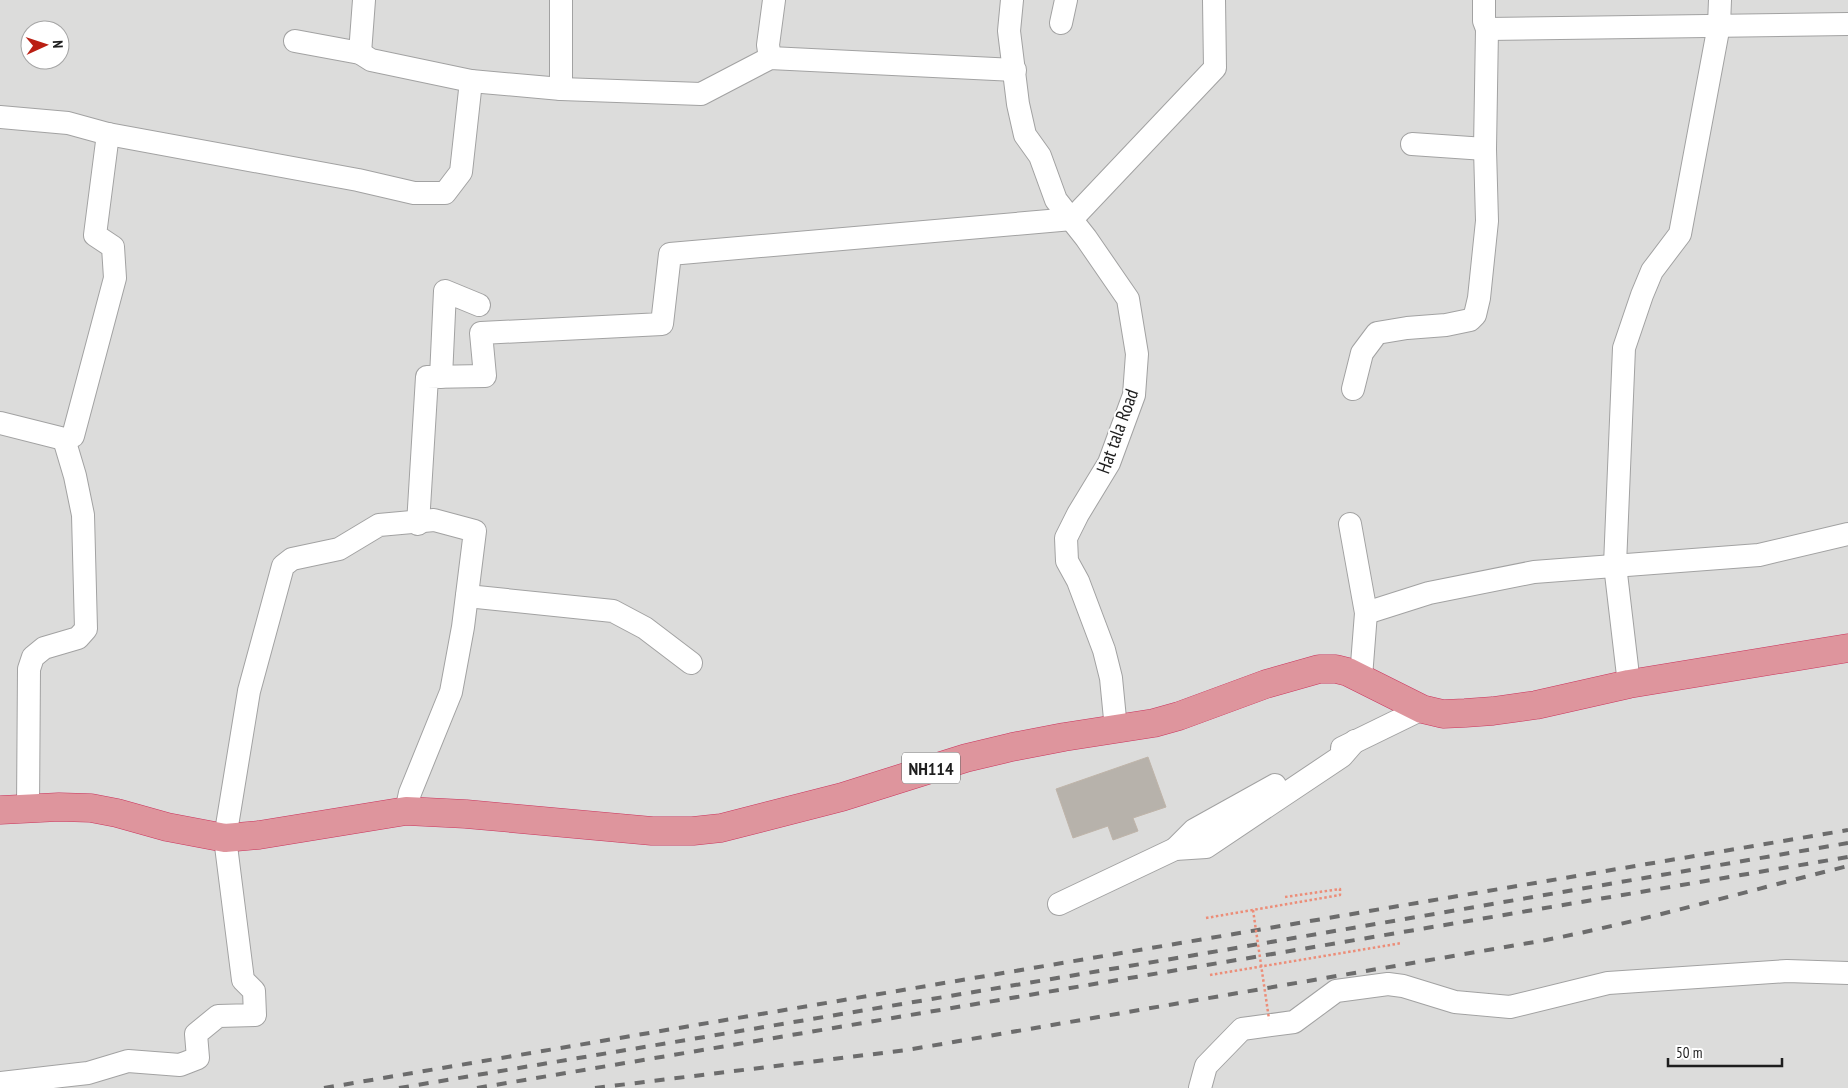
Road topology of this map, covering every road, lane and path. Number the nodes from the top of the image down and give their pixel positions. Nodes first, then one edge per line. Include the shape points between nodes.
1 (364, 0) edge
2 (561, 0) edge
3 (774, 0) edge
4 (1012, 0) edge
5 (1066, 0) edge
6 (1214, 0) edge
7 (1484, 0) edge
8 (1720, 0) edge
9 (1061, 24) dead end
10 (1848, 24) edge
11 (1719, 25) junction
12 (1487, 29) junction
13 (295, 41) dead end
14 (360, 53) junction
15 (770, 58) junction
16 (1015, 70) junction
17 (472, 81) junction
18 (561, 89) junction
19 (0, 116) edge
20 (108, 134) junction
21 (1412, 144) dead end
22 (1485, 149) junction
23 (1072, 219) junction
24 (479, 305) dead end
25 (441, 377) junction
26 (1353, 388) dead end
27 (0, 423) edge
28 (64, 439) junction
29 (418, 523) junction
30 (1350, 524) dead end
31 (1848, 534) edge
32 (1615, 565) junction
33 (467, 596) junction
34 (1366, 613) junction
35 (1848, 648) edge
36 (691, 663) dead end
37 (1361, 677) junction
38 (1629, 684) junction
39 (1422, 709) junction
40 (1116, 728) junction
41 (28, 809) junction
42 (0, 810) edge
43 (406, 812) junction
44 (225, 838) junction
45 (1284, 897) dead end
46 (1059, 904) dead end
47 (1253, 910) junction
48 (1206, 918) dead end
49 (1402, 944) dead end
50 (1262, 967) junction
51 (1848, 973) edge
52 (1210, 975) dead end
53 (1269, 1019) dead end
54 (0, 1083) edge
55 (1200, 1088) edge

1 - 14 street
2 - 18 street
3 - 15 street via 768,45
4 - 16 street, Hat tala Road via 1009,31
5 - 9 street
6 - 23 street via 1215,68
7 - 12 street
8 - 11 street
10 - 11 street
11 - 12 street
11 - 32 street via 1680,234 1652,271 1624,348
12 - 22 street
13 - 14 street
14 - 17 street via 371,60
15 - 16 street
15 - 18 street via 701,94
16 - 23 street, Hat tala Road via 1025,135 1040,156 1056,200
17 - 18 street
17 - 20 street via 461,172 445,193 414,193
19 - 20 street via 68,123
20 - 28 street via 95,236 113,247 115,278 73,436
21 - 22 street
22 - 26 street via 1487,221 1479,298 1474,314 1470,320 1446,325 1377,333 1362,353
23 - 25 street via 670,254 662,324 481,334 485,376
23 - 40 street, Hat tala Road via 1128,299 1137,354 1134,395 1109,463 1066,538 1067,561 1078,581 1109,668
24 - 25 street via 445,291
25 - 29 street via 427,377
27 - 28 street
28 - 41 street via 76,476 83,515 86,629 78,638 44,648 33,657 29,669
29 - 33 street via 434,520 475,531
29 - 44 street via 379,525 339,549 292,559 283,566 249,691
30 - 34 street
31 - 32 street via 1760,555
32 - 34 street via 1534,572 1429,594
32 - 38 street
33 - 36 street via 613,611 646,628
33 - 43 street via 451,692 410,793
34 - 37 street
35 - 38 highway, NH114
37 - 39 highway, NH114
37 - 40 highway, NH114 via 1336,669 1319,669 1266,684 1179,716
38 - 39 highway, NH114 via 1493,711 1442,714
39 - 46 street via 1355,741 1194,830 1176,850
40 - 43 highway, NH114 via 966,758 722,828 693,831 633,829
41 - 42 highway, NH114
41 - 44 highway, NH114 via 91,808
43 - 44 highway, NH114 via 259,836
44 - 54 street via 243,980 254,991 255,1016 218,1016 196,1034 198,1058 180,1065 128,1061 88,1073
45 - 47 path via 1340,889 1340,895
47 - 48 path
47 - 50 path, bridge
49 - 50 path
50 - 52 path
50 - 53 path, bridge
51 - 55 street via 1787,971 1608,983 1510,1007 1455,1002 1388,984 1336,990 1294,1022 1242,1029 1206,1066

